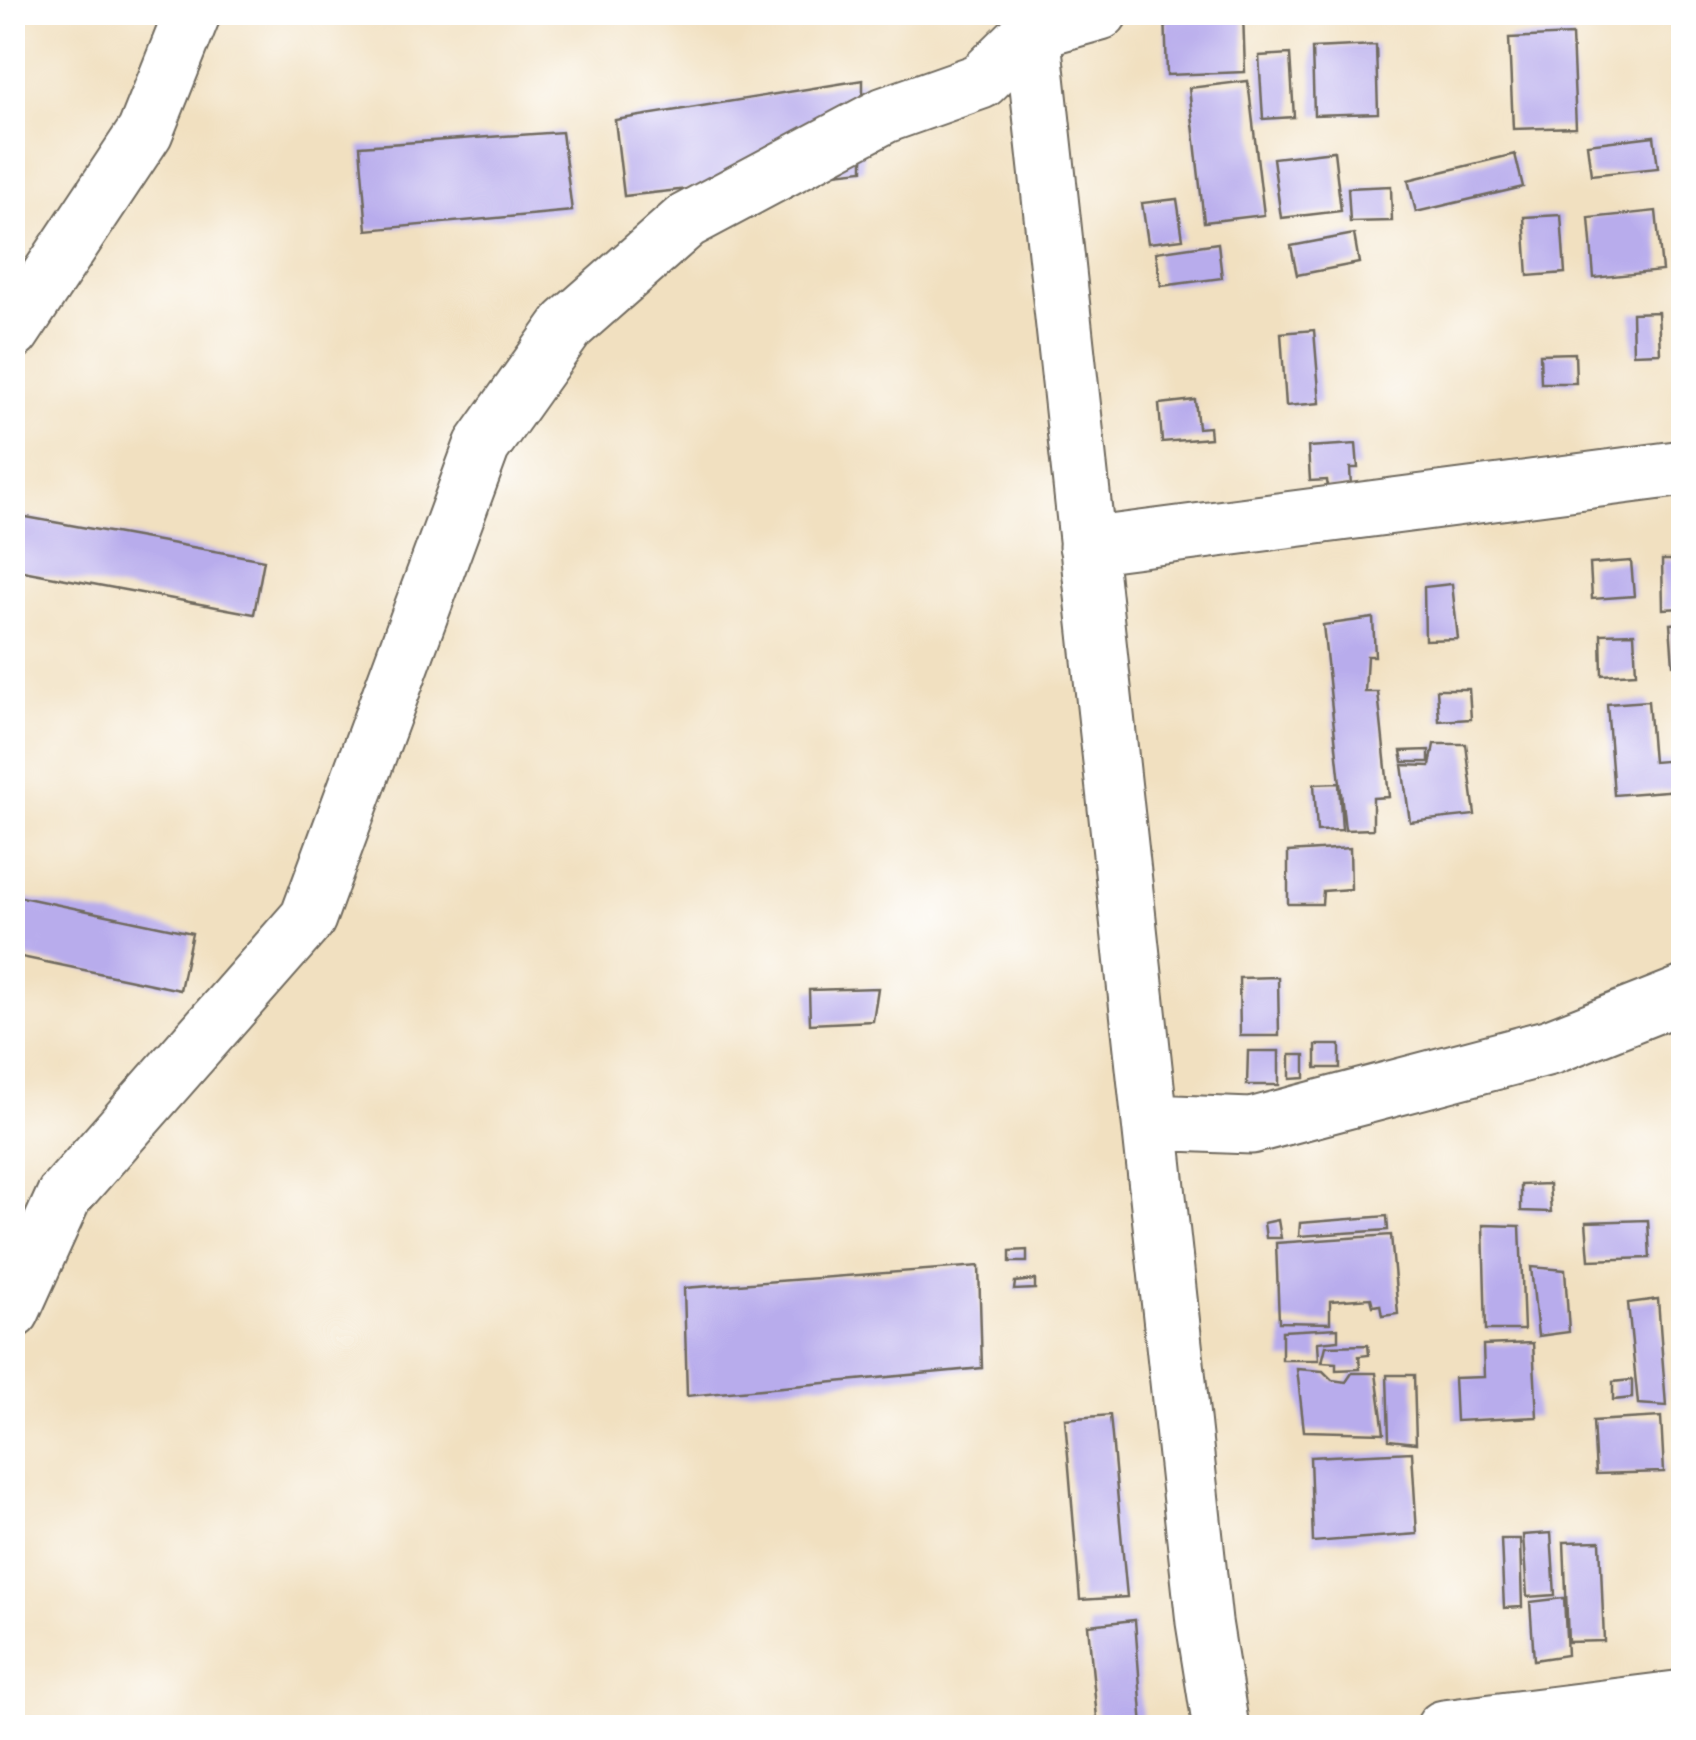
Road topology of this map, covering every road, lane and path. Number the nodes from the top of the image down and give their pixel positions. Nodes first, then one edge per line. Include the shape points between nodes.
1 (193, 12) edge
2 (1100, 12) edge
3 (1031, 22) edge
4 (12, 332) edge
5 (1684, 468) edge
6 (1087, 546) junction
7 (1684, 994) edge
8 (1150, 1122) junction
9 (12, 1311) edge
10 (1684, 1698) edge
11 (1222, 1728) edge
12 (1444, 1728) edge

1 - 4 street via 145,132
2 - 3 street
3 - 6 street
3 - 9 street via 981,81 885,116 686,221 568,325 482,446 308,918 64,1196
5 - 6 street
6 - 8 street
7 - 8 street via 1550,1047 1250,1126
8 - 11 street via 1204,1622
10 - 12 street

